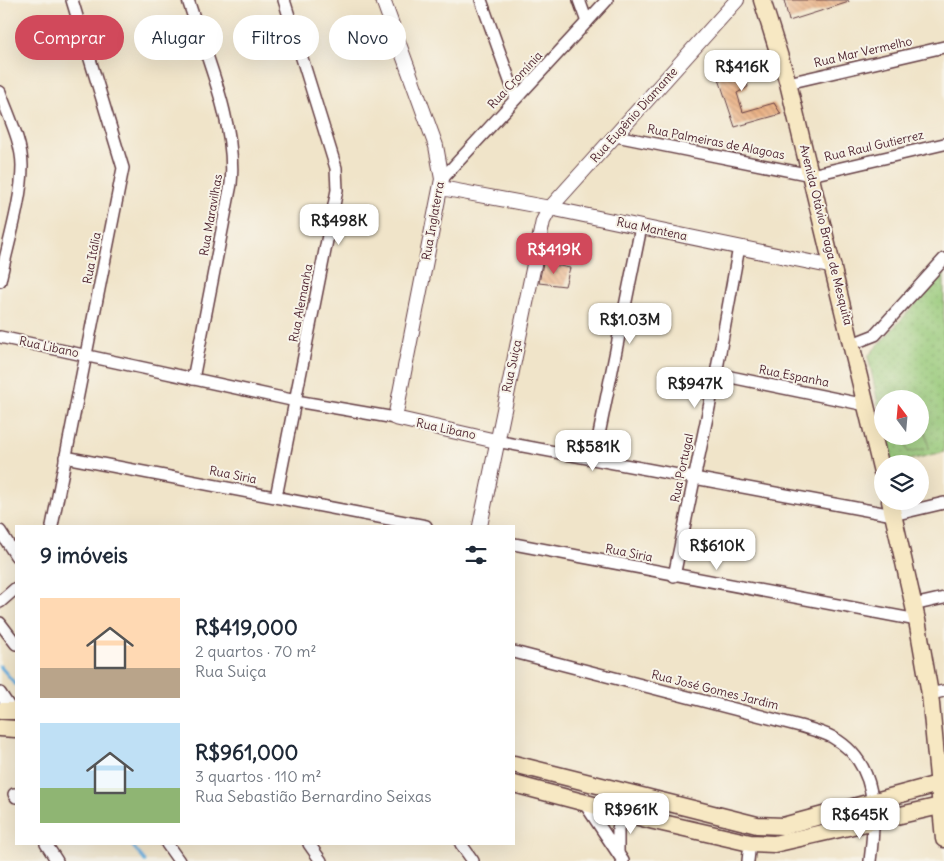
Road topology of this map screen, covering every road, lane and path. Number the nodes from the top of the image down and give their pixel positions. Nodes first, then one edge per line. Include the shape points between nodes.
1 (72, 0) edge
2 (188, 0) edge
3 (284, 0) edge
4 (383, 0) edge
5 (481, 0) edge
6 (579, 0) edge
7 (607, 0) edge
8 (737, 0) edge
9 (762, 0) edge
10 (587, 22) junction
11 (944, 47) edge
12 (788, 83) junction
13 (0, 92) edge
14 (516, 98) junction
15 (616, 136) junction
16 (944, 144) edge
17 (811, 175) junction
18 (441, 183) junction
19 (550, 208) junction
20 (641, 227) junction
21 (738, 247) junction
22 (944, 259) edge
23 (834, 267) junction
24 (0, 281) edge
25 (0, 337) edge
26 (852, 344) junction
27 (87, 355) junction
28 (716, 374) junction
29 (193, 379) junction
30 (296, 401) junction
31 (866, 404) junction
32 (395, 418) junction
33 (496, 441) junction
34 (878, 455) edge
35 (65, 457) junction
36 (594, 458) junction
37 (694, 479) junction
38 (276, 497) junction
39 (944, 503) edge
40 (929, 504) edge
41 (874, 505) edge
42 (891, 510) edge
43 (52, 525) edge
44 (421, 525) edge
45 (480, 525) edge
46 (0, 531) edge
47 (515, 544) edge
48 (15, 554) edge
49 (674, 576) junction
50 (15, 589) edge
51 (944, 598) edge
52 (0, 602) edge
53 (915, 613) junction
54 (0, 623) edge
55 (15, 643) edge
56 (515, 652) edge
57 (0, 692) edge
58 (937, 693) edge
59 (9, 711) edge
60 (0, 728) edge
61 (15, 728) edge
62 (515, 764) edge
63 (941, 783) edge
64 (515, 784) edge
65 (874, 802) junction
66 (584, 804) junction
67 (942, 806) edge
68 (622, 814) junction
69 (875, 822) junction
70 (944, 839) edge
71 (750, 842) junction
72 (47, 845) edge
73 (167, 845) edge
74 (310, 845) edge
75 (462, 845) edge
76 (621, 858) edge
77 (57, 861) edge
78 (179, 861) edge
79 (321, 861) edge
80 (473, 861) edge
81 (748, 861) edge
82 (870, 861) edge

1 - 27 street, Rua Itália via 124,168
2 - 29 street, Rua Maravilhas via 227,122 233,163
3 - 30 street, Rua Alemanha via 337,179
4 - 18 street, Rua Inglaterra via 436,146
5 - 14 street
6 - 10 street
7 - 10 street, Rua Cromínia
8 - 15 street, Rua Eugênio Diamante
9 - 12 main road, Avenida Otávio Braga de Mesquita
10 - 14 street, Rua Cromínia
11 - 12 street, Rua Mar Vermelho
12 - 17 main road, Avenida Otávio Braga de Mesquita
13 - 24 street via 22,165
14 - 18 street, Rua Cromínia
15 - 17 street, Rua Palmeiras de Alagoas
15 - 19 street, Rua Eugênio Diamante
16 - 17 street, Rua Raul Gutierrez
17 - 23 main road, Avenida Otávio Braga de Mesquita
18 - 19 street, Rua Mantena
18 - 32 street, Rua Inglaterra
19 - 20 street, Rua Mantena
19 - 33 street, Rua Suiça via 540,230
20 - 21 street, Rua Mantena
20 - 36 street
21 - 23 street, Rua Mantena
21 - 28 street, Rua Portugal
22 - 26 street via 875,335
23 - 26 main road, Avenida Otávio Braga de Mesquita
25 - 27 street, Rua Libano
26 - 31 main road, Avenida Otávio Braga de Mesquita
27 - 29 street, Rua Libano
27 - 35 street, Rua Itália
28 - 31 street, Rua Espanha
28 - 37 street, Rua Portugal
29 - 30 street, Rua Libano
30 - 32 street, Rua Libano
30 - 38 street, Rua Alemanha
31 - 34 main road, Avenida Otávio Braga de Mesquita
32 - 33 street, Rua Libano
33 - 36 street, Rua Libano
33 - 45 street, Rua Suiça
35 - 38 street, Rua Siria
35 - 43 street, Rua Itália
36 - 37 street, Rua Libano
37 - 41 street, Rua Libano
37 - 49 street, Rua Portugal
38 - 44 street, Rua Siria
39 - 40 street
42 - 53 main road
46 - 48 street
47 - 49 street, Rua Siria
49 - 53 street, Rua Siria
50 - 52 street
51 - 53 street
53 - 58 main road
54 - 55 street
56 - 65 street, Rua José Gomes Jardim via 832,737 861,763
57 - 59 street
58 - 63 main road
60 - 61 main road
62 - 65 main road via 757,825 783,826
63 - 65 main road
63 - 67 main road
64 - 66 main road
65 - 69 street, Rua José Gomes Jardim
66 - 68 main road
66 - 76 street
67 - 69 main road
67 - 70 main road
68 - 71 main road
68 - 76 street via 618,829
69 - 71 main road via 774,844
69 - 82 street, Rua José Gomes Jardim
71 - 81 street
72 - 77 street
73 - 78 street
74 - 79 street
75 - 80 street

